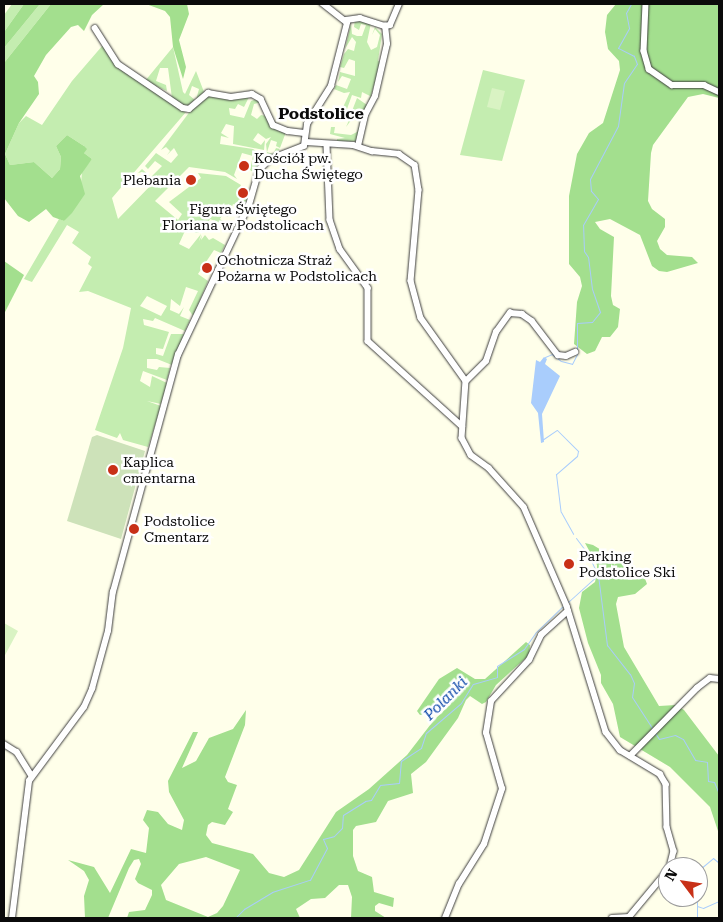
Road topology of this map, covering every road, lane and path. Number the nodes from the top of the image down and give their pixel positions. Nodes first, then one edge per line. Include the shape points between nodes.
1 (323, 4) edge
2 (399, 4) edge
3 (646, 4) edge
4 (346, 20) junction
5 (384, 26) junction
6 (95, 28) dead end
7 (719, 92) edge
8 (304, 133) junction
9 (306, 142) junction
10 (328, 145) junction
11 (358, 146) junction
12 (575, 352) dead end
13 (466, 381) junction
14 (462, 426) junction
15 (568, 611) junction
16 (719, 679) edge
17 (4, 744) edge
18 (630, 756) junction
19 (32, 776) junction
20 (672, 857) edge
21 (658, 881) edge
22 (12, 918) edge
23 (445, 918) edge
24 (612, 918) edge

1 - 4 street
2 - 5 street via 394,19
3 - 7 street via 644,51 649,69 672,85 704,85
4 - 5 street via 368,20
4 - 8 street via 347,32 331,86
5 - 11 street via 387,44 375,96 365,116
6 - 8 street via 118,64 183,108 189,109 208,93 231,97 252,94 261,99 273,125 289,132
8 - 9 street
9 - 10 street
9 - 19 street via 304,146 268,160 259,170 249,204 185,339 116,582 108,631 92,689 84,707
10 - 11 street
10 - 14 street via 330,220 340,249 368,288 368,341
11 - 13 street via 399,154 415,165 420,178 411,259 414,300 434,338
12 - 13 street via 558,355 532,321 522,314 510,313 496,332 486,361
13 - 14 street
14 - 15 street via 466,448 524,507
15 - 18 street via 606,732 620,750
15 - 23 street via 540,635 529,660 491,701 486,733 502,789 484,844 466,870
16 - 18 street via 710,678 697,688
17 - 19 street via 17,752
18 - 20 street via 660,774 666,784 667,827 674,851
19 - 22 street via 27,788
21 - 24 street via 629,917

